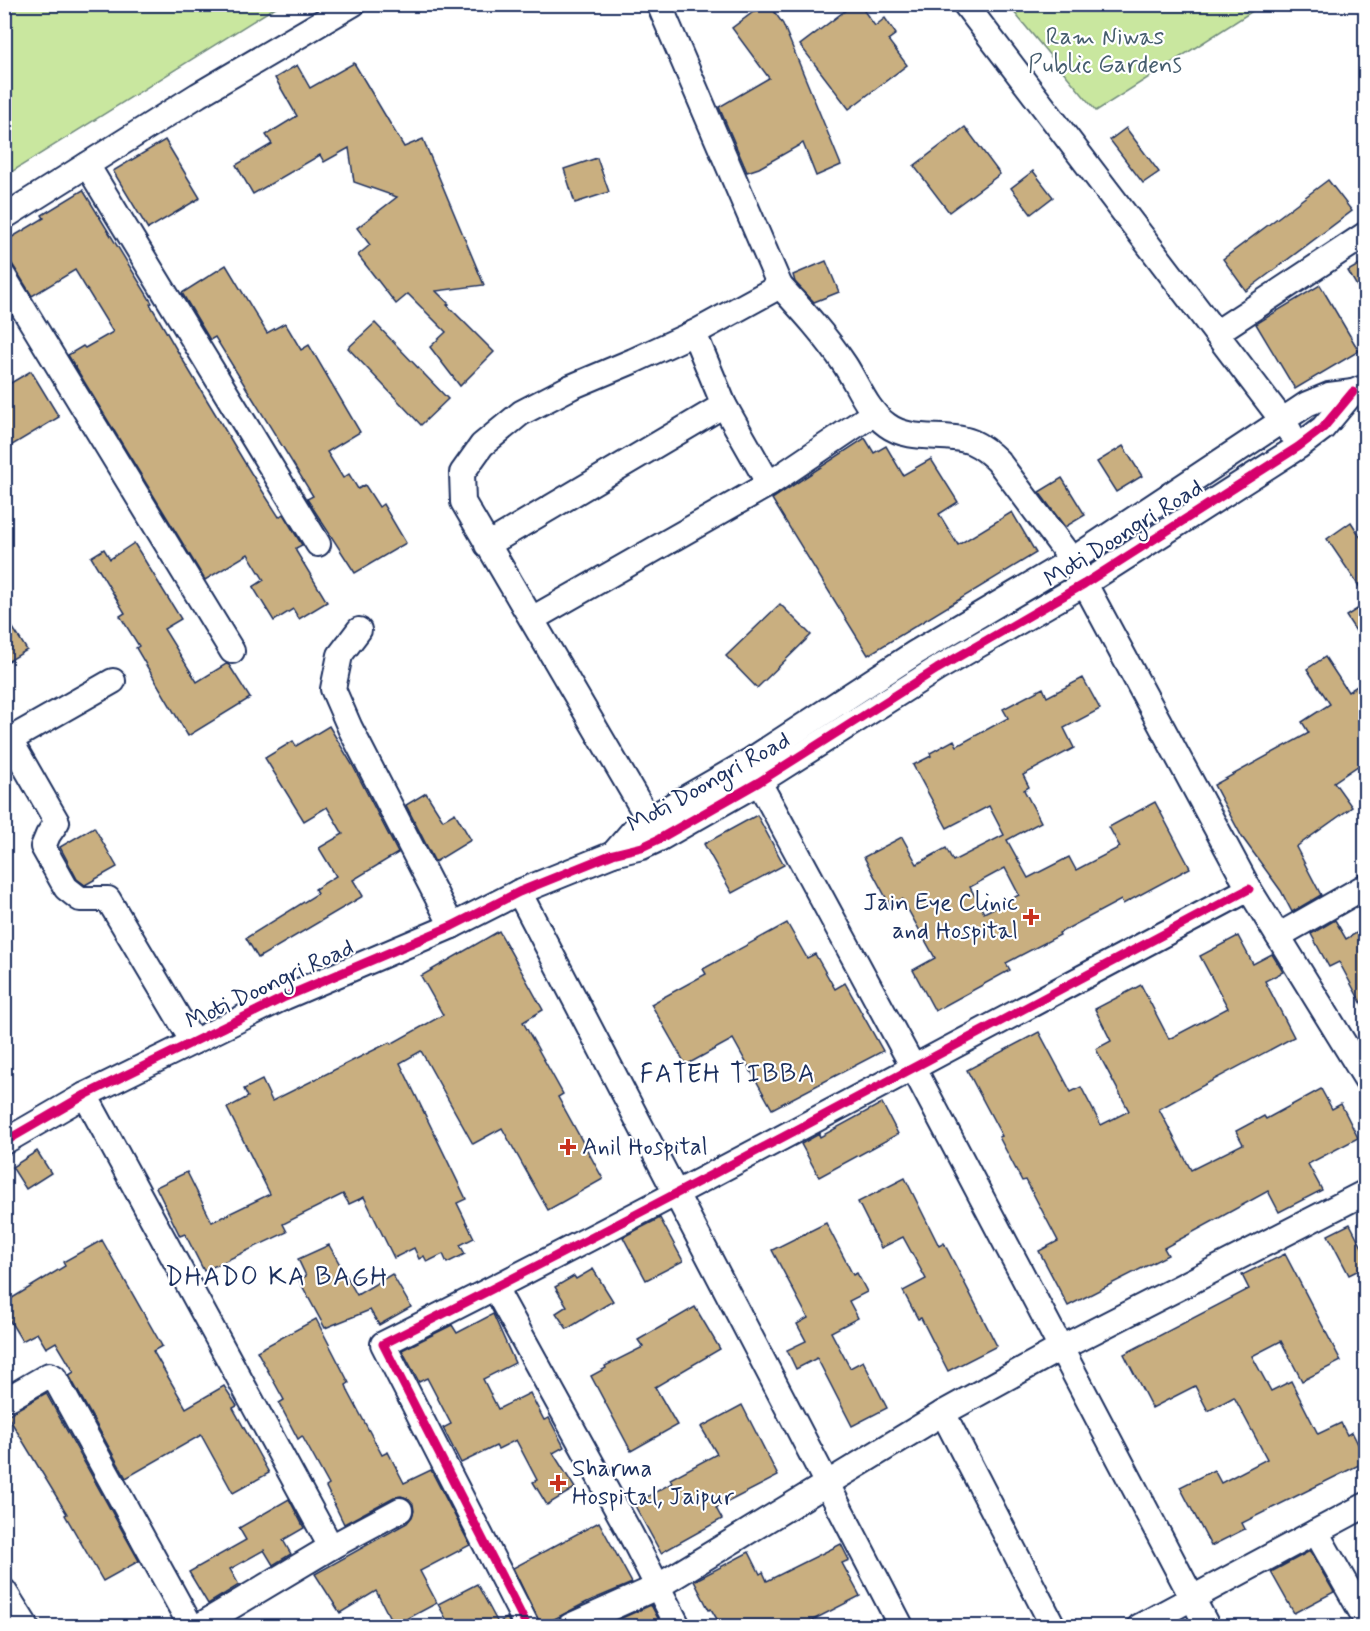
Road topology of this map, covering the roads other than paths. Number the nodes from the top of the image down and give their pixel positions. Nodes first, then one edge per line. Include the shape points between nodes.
1 (353, 4) edge
2 (659, 4) edge
3 (965, 4) edge
4 (87, 165) junction
5 (4, 217) edge
6 (1365, 234) edge
7 (4, 277) edge
8 (780, 286) junction
9 (694, 333) junction
10 (1216, 333) junction
11 (1359, 389) edge
12 (724, 405) junction
13 (874, 413) junction
14 (1282, 420) junction
15 (1299, 447) junction
16 (769, 484) junction
17 (318, 544) dead end
18 (486, 545) junction
19 (1072, 560) junction
20 (1084, 584) junction
21 (532, 620) junction
22 (359, 630) dead end
23 (939, 639) junction
24 (232, 651) dead end
25 (952, 660) junction
26 (113, 681) dead end
27 (7, 742) edge
28 (754, 772) junction
29 (654, 830) junction
30 (1365, 886) edge
31 (1249, 889) junction
32 (519, 892) junction
33 (452, 926) junction
34 (1278, 936) junction
35 (193, 1042) junction
36 (913, 1067) junction
37 (1365, 1079) edge
38 (85, 1095) junction
39 (4, 1142) edge
40 (1365, 1192) edge
41 (677, 1194) junction
42 (495, 1288) junction
43 (1060, 1348) junction
44 (11, 1397) dead end
45 (943, 1413) junction
46 (826, 1483) junction
47 (1365, 1505) edge
48 (400, 1510) dead end
49 (1316, 1532) junction
50 (331, 1547) junction
51 (657, 1587) junction
52 (4, 1591) edge
53 (1192, 1599) junction
54 (1365, 1620) edge
55 (26, 1626) edge
56 (191, 1626) edge
57 (199, 1626) edge
58 (527, 1626) edge
59 (570, 1626) edge
60 (678, 1626) edge
61 (902, 1626) edge
62 (1053, 1626) edge
63 (1140, 1626) edge
64 (1207, 1626) edge

1 - 4 street
2 - 8 street
3 - 10 street
4 - 5 street
4 - 17 street
6 - 10 street
7 - 24 street
8 - 9 street
8 - 13 street via 844,364
9 - 12 street
9 - 18 street via 521,413 482,445 462,473 463,502
10 - 14 street
11 - 14 street, Moti Doongri Road via 1329,395
11 - 15 street, Moti Doongri Road via 1323,428
12 - 16 street
12 - 18 street
13 - 16 street
13 - 19 street via 888,426 909,434 970,441 986,449
14 - 15 street
14 - 19 street, Moti Doongri Road
15 - 20 street, Moti Doongri Road
16 - 21 street
18 - 21 street
19 - 20 street
19 - 23 street, Moti Doongri Road
20 - 25 street, Moti Doongri Road
20 - 31 street
21 - 29 street
22 - 33 street via 340,655 333,689
23 - 25 street
23 - 28 street, Moti Doongri Road
25 - 28 street, Moti Doongri Road
26 - 27 street
27 - 35 street via 57,822 43,847 66,888 80,899 108,899
28 - 29 street, Moti Doongri Road
28 - 36 street
29 - 32 street, Moti Doongri Road via 628,834 613,854
30 - 34 street
31 - 34 street
31 - 36 street
32 - 33 street, Moti Doongri Road
32 - 41 street
33 - 35 street, Moti Doongri Road via 285,997
34 - 37 street
35 - 38 street, Moti Doongri Road
36 - 41 street
36 - 43 street
38 - 39 street, Moti Doongri Road
38 - 50 street
40 - 43 street
41 - 42 street
41 - 46 street
42 - 51 street
42 - 58 street via 383,1344
43 - 45 street
43 - 53 street
44 - 56 street via 49,1375 54,1377
45 - 46 street
45 - 62 street
46 - 51 street
46 - 61 street
47 - 49 street
48 - 50 street
49 - 53 street
49 - 54 street
50 - 57 street
51 - 59 street
51 - 60 street
52 - 55 street
53 - 63 street
53 - 64 street

